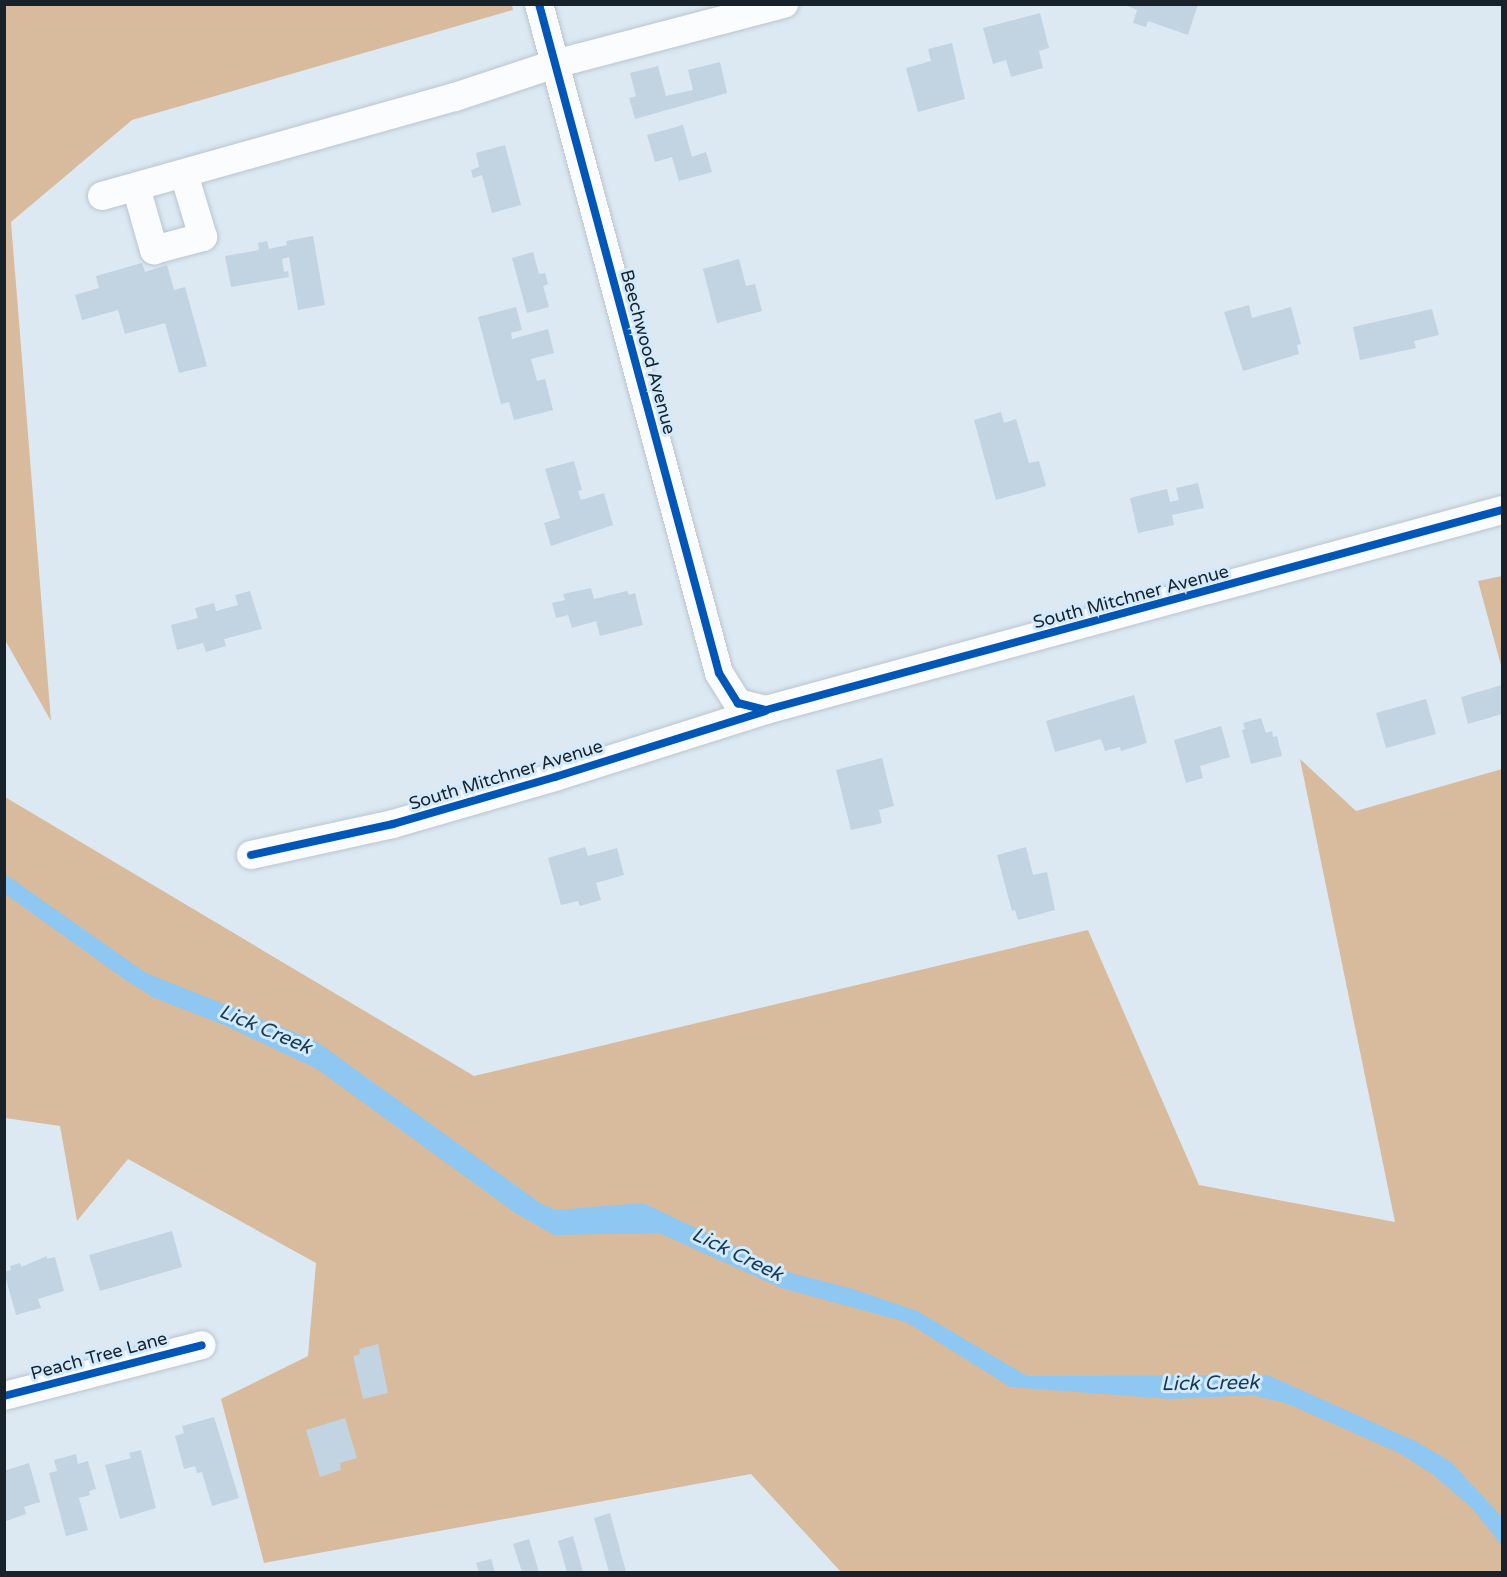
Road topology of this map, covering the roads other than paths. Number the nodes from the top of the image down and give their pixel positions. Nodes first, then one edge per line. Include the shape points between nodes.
1 (539, 4) edge
2 (784, 4) edge
3 (555, 64) junction
4 (184, 174) junction
5 (136, 187) junction
6 (102, 196) dead end
7 (1503, 510) edge
8 (738, 703) joint
9 (766, 710) junction
10 (251, 855) dead end
11 (202, 1345) dead end
12 (4, 1396) edge

1 - 3 street, Beechwood Avenue
2 - 3 street
3 - 4 street via 456,97
3 - 8 street, Beechwood Avenue via 719,673
4 - 5 street
4 - 5 street via 203,237 154,250
5 - 6 street
7 - 9 street, South Mitchner Avenue
8 - 9 street, South Mitchner Avenue
9 - 10 street, South Mitchner Avenue via 393,824
11 - 12 street, Peach Tree Lane

